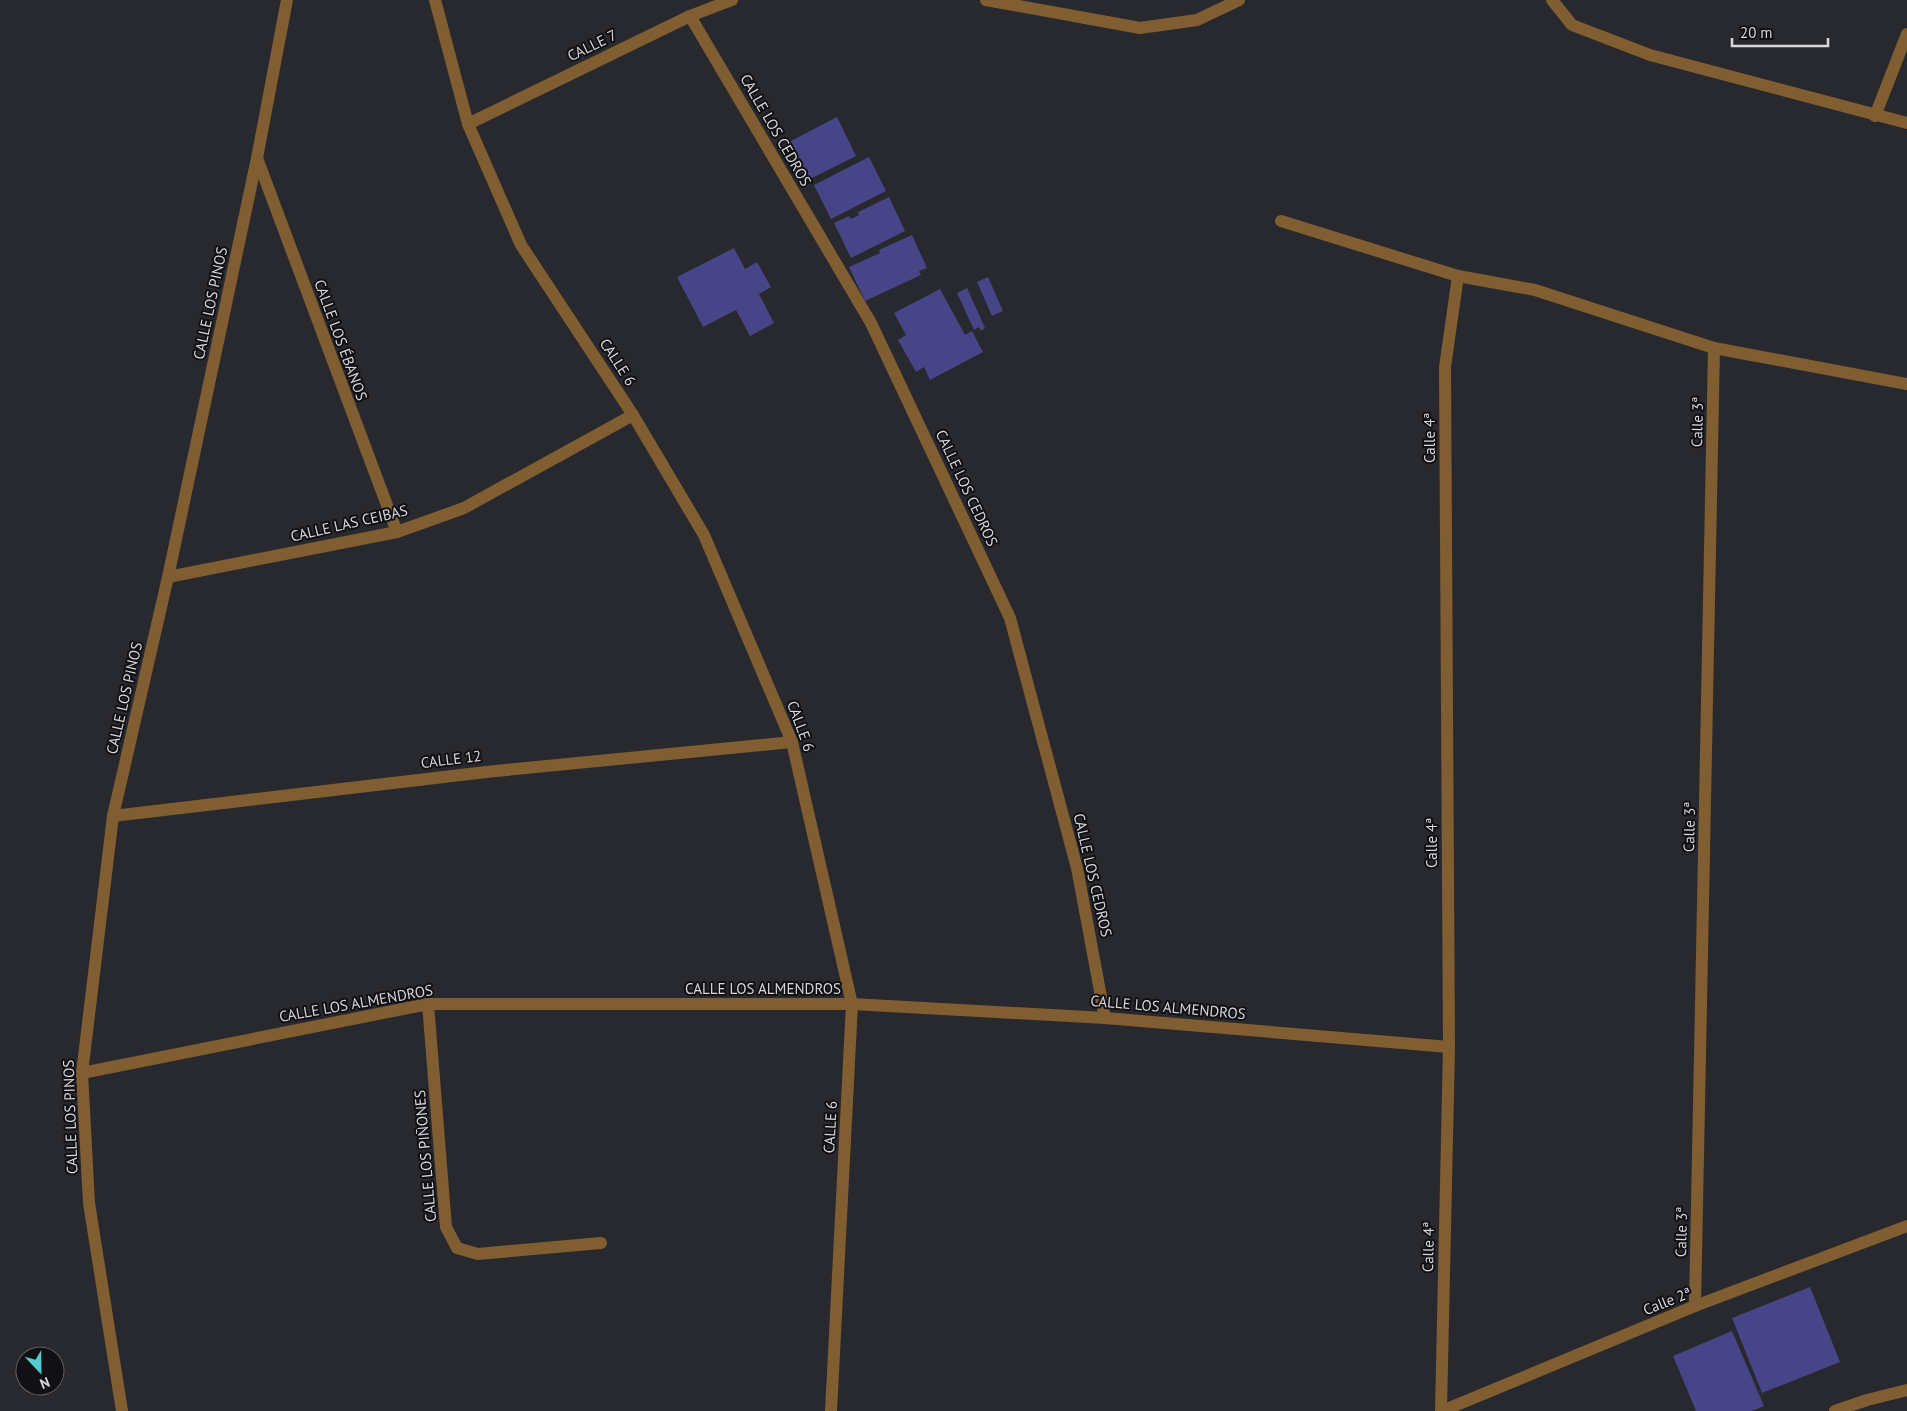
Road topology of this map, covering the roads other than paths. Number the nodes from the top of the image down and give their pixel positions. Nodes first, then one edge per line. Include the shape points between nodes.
1 (287, 0) edge
2 (435, 0) edge
3 (732, 0) edge
4 (986, 0) edge
5 (1240, 0) edge
6 (1552, 0) edge
7 (690, 16) junction
8 (1907, 34) edge
9 (1875, 116) junction
10 (1907, 123) edge
11 (468, 124) junction
12 (257, 158) junction
13 (1281, 221) dead end
14 (1458, 276) junction
15 (1714, 348) junction
16 (1907, 384) edge
17 (632, 414) junction
18 (397, 532) junction
19 (168, 577) junction
20 (792, 742) junction
21 (113, 816) junction
22 (428, 1004) junction
23 (852, 1004) junction
24 (1106, 1018) junction
25 (1449, 1047) junction
26 (82, 1074) junction
27 (1907, 1226) edge
28 (601, 1243) dead end
29 (1696, 1306) junction
30 (1907, 1390) edge
31 (122, 1411) edge
32 (831, 1411) edge
33 (1442, 1411) edge
34 (1836, 1411) edge

1 - 12 street, CALLE LOS PINOS
2 - 11 street, CALLE 6
3 - 7 street, CALLE 7
4 - 5 street via 1140,28 1197,20
6 - 9 street via 1572,25 1650,55
7 - 11 street, CALLE 7
7 - 24 street, CALLE LOS CEDROS via 871,323 1010,618 1077,868
8 - 9 street
9 - 10 street
11 - 17 street, CALLE 6 via 521,245
12 - 18 street, CALLE LOS ÉBANOS
12 - 19 street, CALLE LOS PINOS
13 - 14 street
14 - 15 street via 1535,290
14 - 25 street, Calle 4ª via 1445,367
15 - 16 street
15 - 29 street, Calle 3ª
17 - 18 street, CALLE LAS CEIBAS via 464,508
17 - 20 street, CALLE 6 via 704,535
18 - 19 street, CALLE LAS CEIBAS
19 - 21 street, CALLE LOS PINOS
20 - 21 street, CALLE 12 via 486,772
20 - 23 street, CALLE 6
21 - 26 street, CALLE LOS PINOS
22 - 23 street, CALLE LOS ALMENDROS
22 - 26 street, CALLE LOS ALMENDROS
22 - 28 street, CALLE LOS PIÑONES via 446,1227 457,1248 478,1254
23 - 24 street, CALLE LOS ALMENDROS
23 - 32 street, CALLE 6
24 - 25 street, CALLE LOS ALMENDROS
25 - 33 street, Calle 4ª
26 - 31 street, CALLE LOS PINOS via 89,1203
27 - 29 street, Calle 2ª
29 - 33 street, Calle 2ª
30 - 34 street

